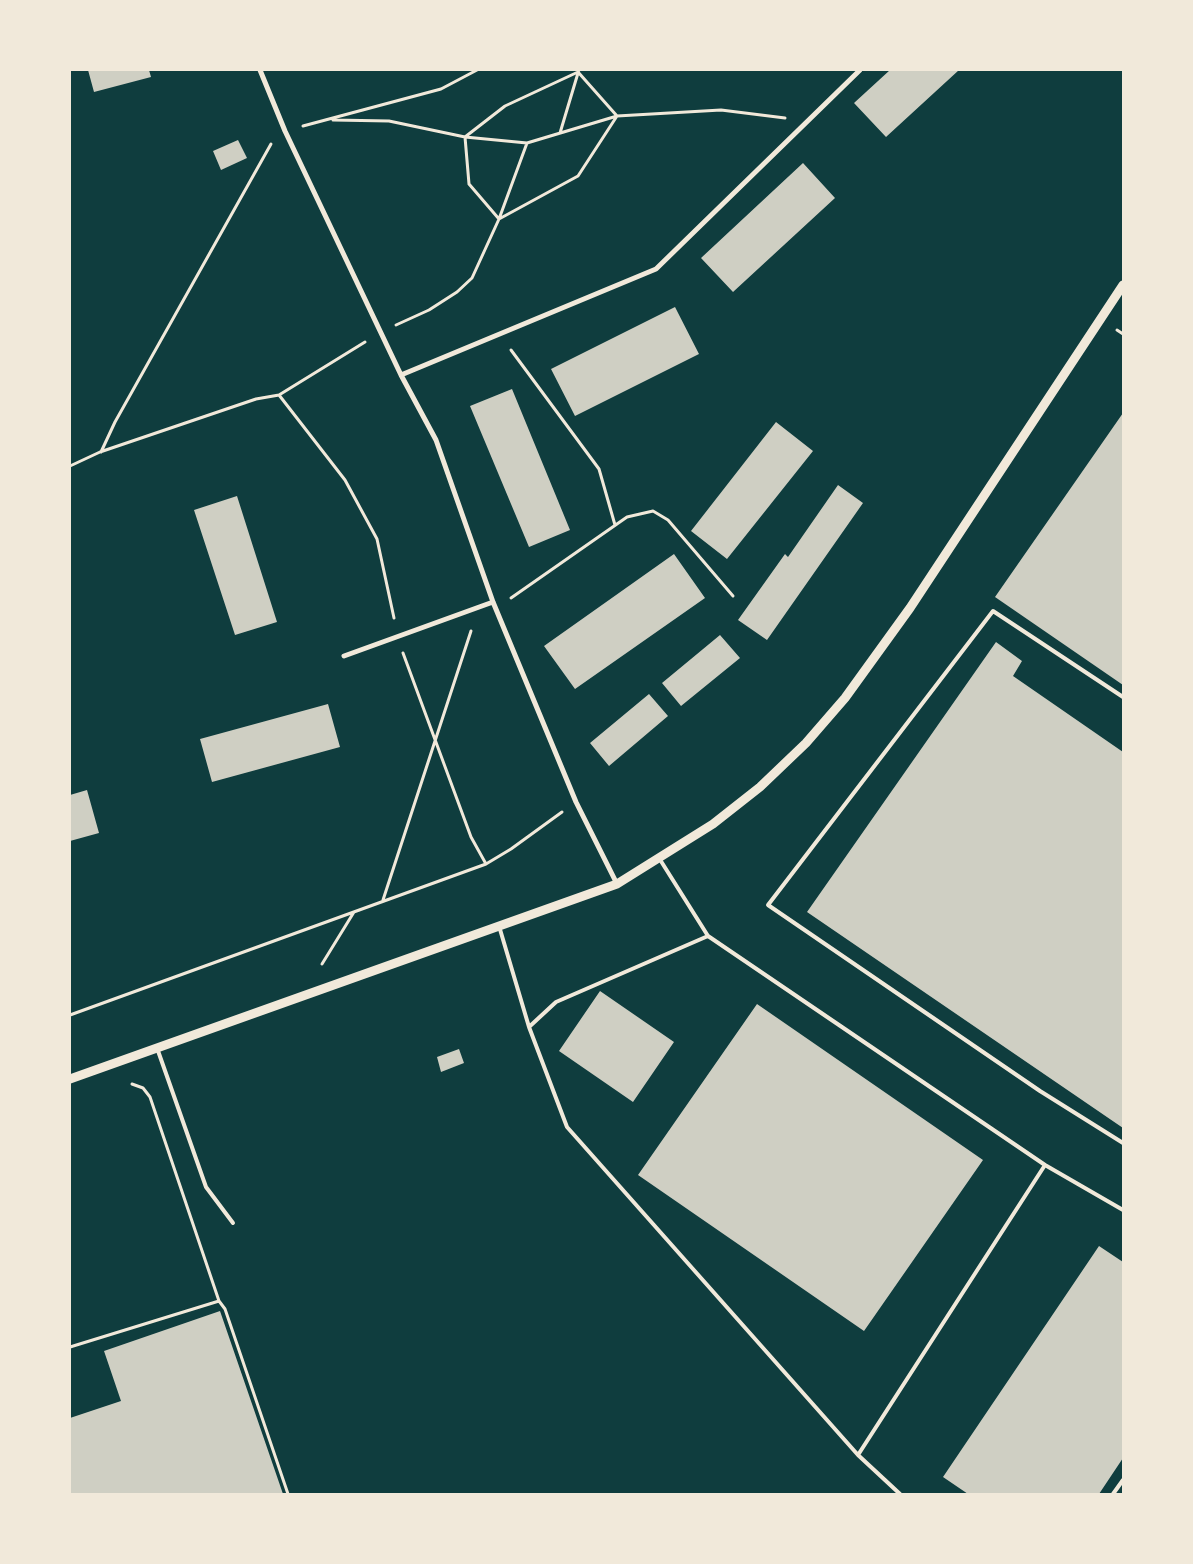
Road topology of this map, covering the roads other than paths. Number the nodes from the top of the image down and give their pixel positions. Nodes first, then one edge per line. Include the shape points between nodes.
1 (260, 70) edge
2 (860, 70) edge
3 (1123, 285) edge
4 (401, 375) junction
5 (493, 602) junction
6 (344, 656) dead end
7 (1123, 697) edge
8 (659, 858) junction
9 (616, 884) junction
10 (499, 926) junction
11 (708, 936) junction
12 (530, 1027) junction
13 (157, 1048) junction
14 (70, 1080) edge
15 (1123, 1143) edge
16 (1046, 1165) junction
17 (1123, 1210) edge
18 (234, 1223) dead end
19 (858, 1455) junction
20 (1123, 1480) edge
21 (900, 1494) edge
22 (1113, 1494) edge

1 - 4 street via 285,131
2 - 4 street via 656,270
3 - 8 street via 910,608 845,698 806,743 760,787 713,824
4 - 5 street via 436,440
5 - 6 street
5 - 9 street via 576,802
7 - 15 lane via 993,611 768,905 1040,1091
8 - 9 street
8 - 11 lane
9 - 10 street
10 - 12 lane
10 - 13 street
11 - 12 lane via 556,1002
11 - 16 lane
12 - 19 lane via 567,1127
13 - 14 street
13 - 18 lane via 206,1187
16 - 17 lane
16 - 19 lane
19 - 21 lane
20 - 22 lane

